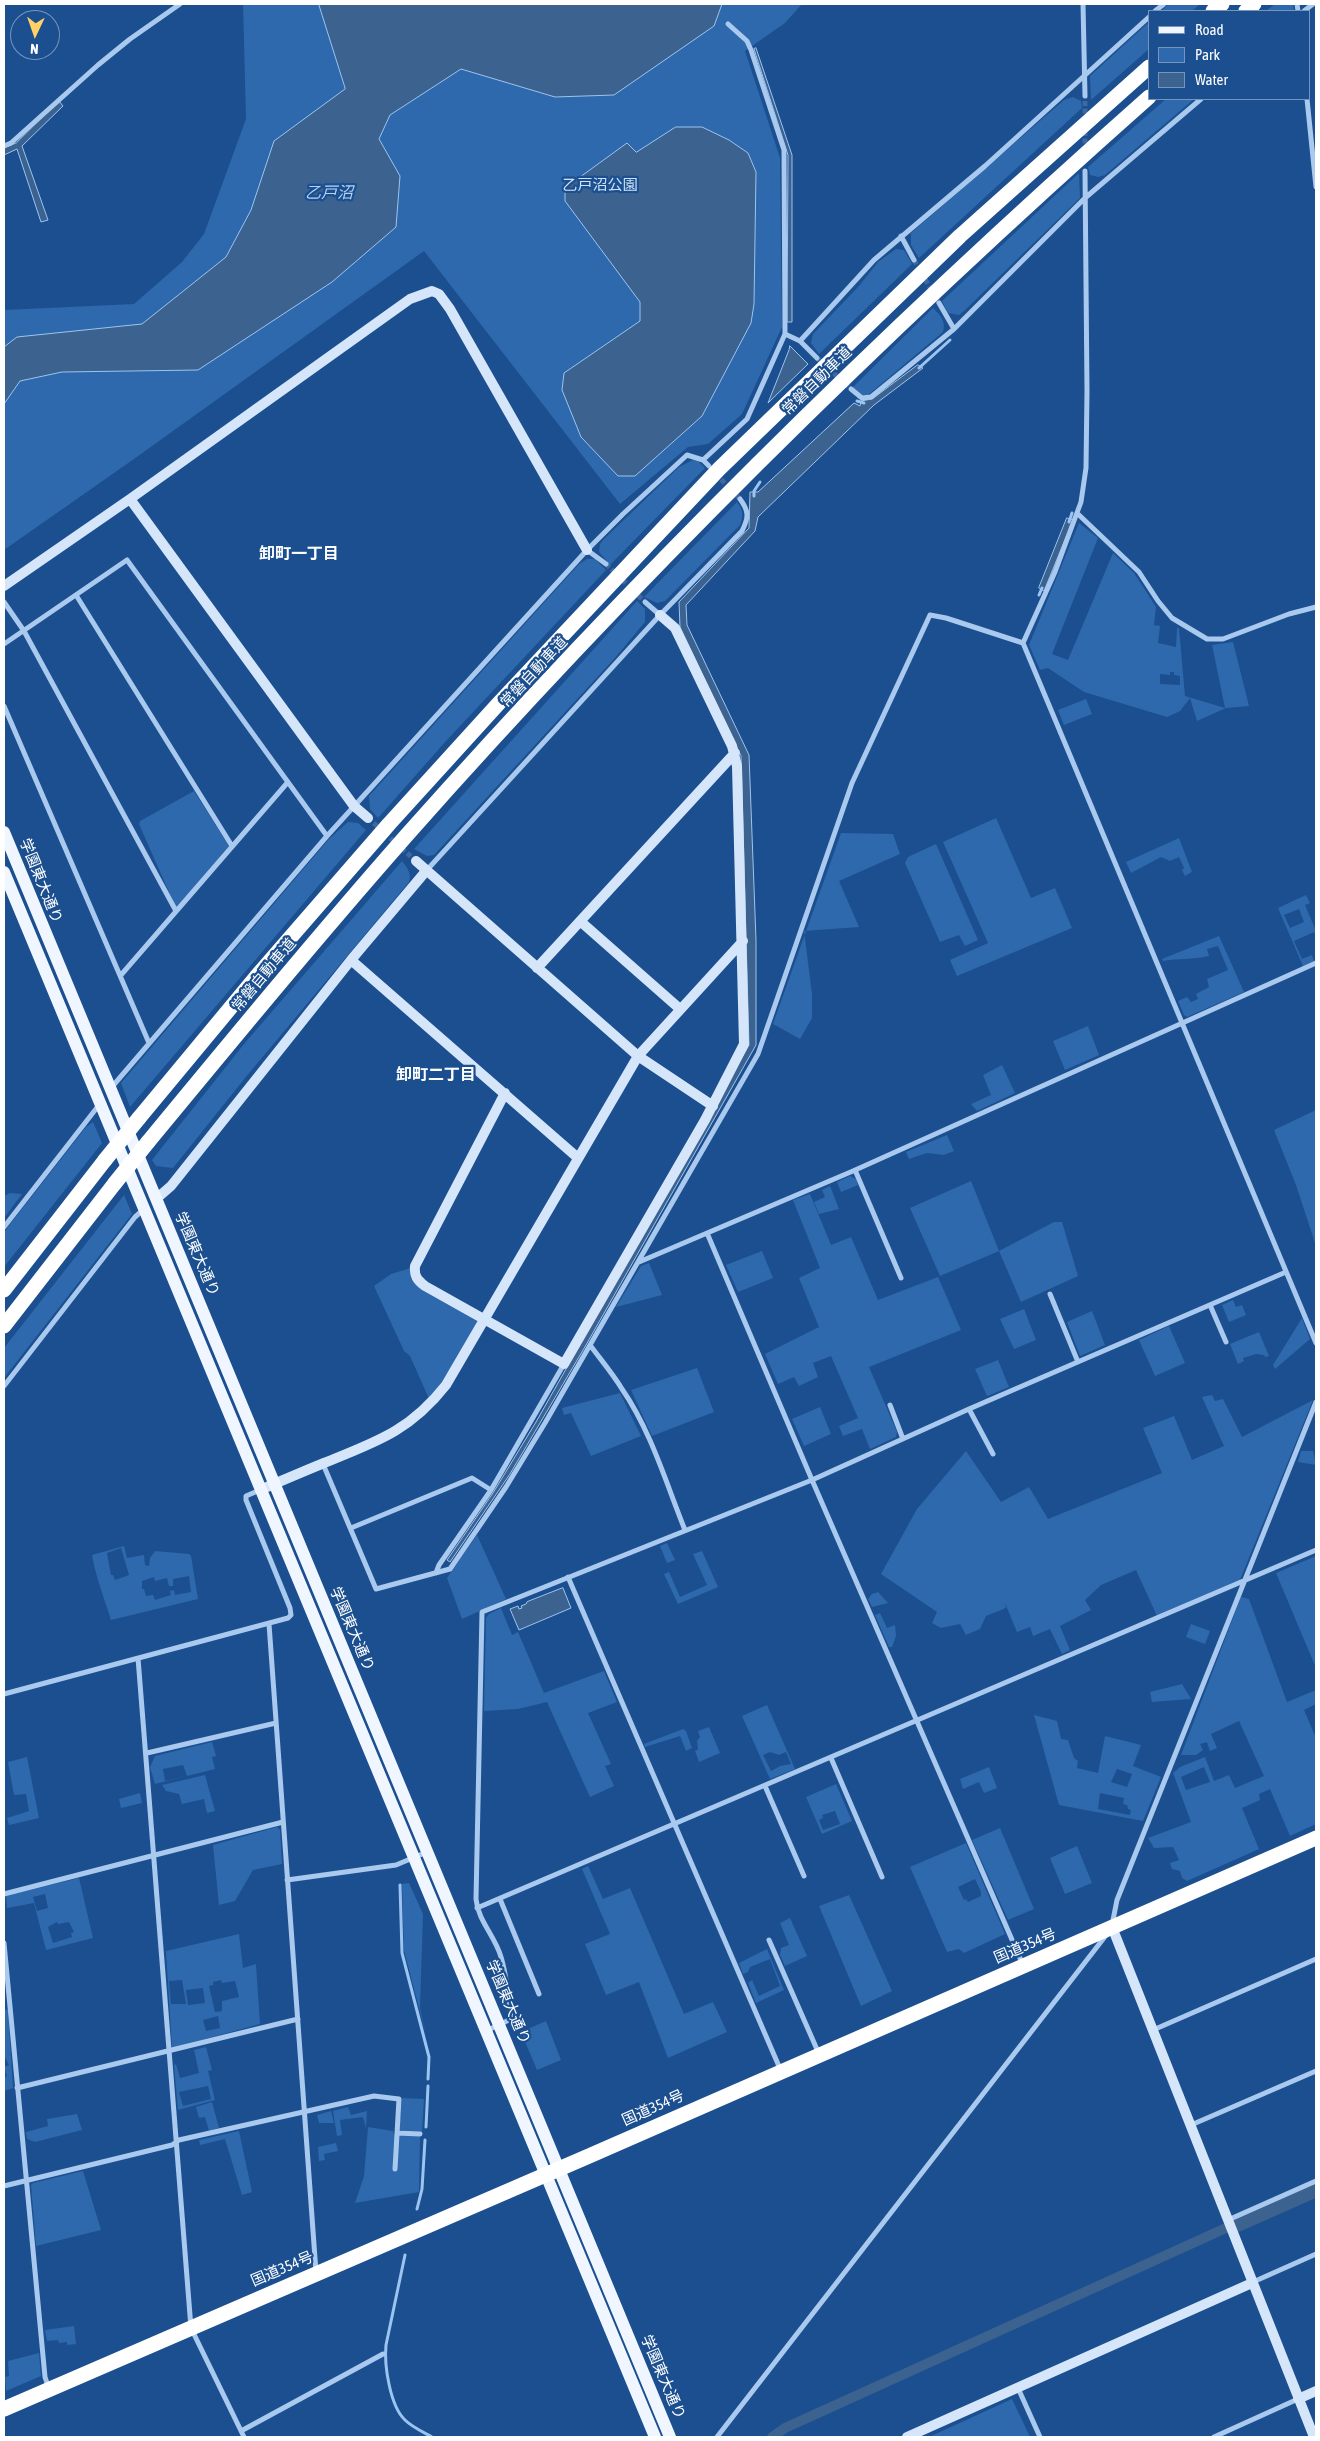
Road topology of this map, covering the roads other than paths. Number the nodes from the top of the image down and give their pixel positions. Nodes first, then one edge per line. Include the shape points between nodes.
1 (180, 4) edge
2 (1083, 4) edge
3 (1148, 18) edge
4 (728, 24) dead end
5 (1148, 68) edge
6 (1084, 76) junction
7 (1085, 96) tunnel mouth
8 (1148, 98) edge
9 (1200, 100) edge
10 (1307, 100) edge
11 (4, 146) edge
12 (1084, 172) dead end
13 (1316, 187) edge
14 (1086, 198) junction
15 (901, 236) junction
16 (914, 260) tunnel mouth
17 (939, 303) tunnel mouth
18 (954, 329) junction
19 (785, 334) junction
20 (800, 341) junction
21 (820, 362) junction
22 (845, 386) junction
23 (703, 460) junction
24 (714, 468) junction
25 (738, 492) junction
26 (130, 499) junction
27 (1078, 514) junction
28 (587, 550) junction
29 (606, 564) tunnel mouth
30 (4, 586) edge
31 (76, 595) junction
32 (4, 602) edge
33 (644, 602) tunnel mouth
34 (1316, 607) edge
35 (660, 615) junction
36 (24, 630) junction
37 (1023, 643) junction
38 (4, 644) edge
39 (4, 706) edge
40 (735, 753) junction
41 (288, 782) junction
42 (354, 806) junction
43 (368, 818) tunnel mouth
44 (4, 832) edge
45 (328, 836) junction
46 (232, 846) junction
47 (416, 861) tunnel mouth
48 (426, 871) junction
49 (4, 872) edge
50 (176, 911) junction
51 (580, 922) junction
52 (744, 941) junction
53 (351, 960) junction
54 (1316, 963) edge
55 (537, 968) junction
56 (121, 975) junction
57 (680, 1009) junction
58 (1182, 1023) junction
59 (149, 1043) junction
60 (638, 1056) junction
61 (111, 1088) junction
62 (505, 1093) junction
63 (100, 1103) junction
64 (712, 1106) junction
65 (578, 1158) junction
66 (855, 1170) junction
67 (156, 1199) junction
68 (144, 1209) junction
69 (4, 1227) edge
70 (707, 1233) junction
71 (639, 1262) junction
72 (1286, 1272) junction
73 (901, 1278) dead end
74 (4, 1290) edge
75 (1050, 1294) dead end
76 (1210, 1306) junction
77 (485, 1321) junction
78 (4, 1326) edge
79 (1226, 1342) dead end
80 (1316, 1343) edge
81 (590, 1345) junction
82 (222, 1354) junction
83 (206, 1359) junction
84 (1078, 1362) junction
85 (564, 1364) junction
86 (4, 1386) edge
87 (890, 1405) dead end
88 (1316, 1405) edge
89 (969, 1409) junction
90 (903, 1439) junction
91 (993, 1454) dead end
92 (323, 1463) junction
93 (812, 1480) junction
94 (274, 1484) junction
95 (260, 1490) junction
96 (491, 1490) junction
97 (350, 1528) junction
98 (685, 1530) junction
99 (1316, 1550) edge
100 (436, 1574) junction
101 (568, 1578) junction
102 (1244, 1583) junction
103 (269, 1624) junction
104 (138, 1658) junction
105 (4, 1694) edge
106 (917, 1721) junction
107 (276, 1723) junction
108 (147, 1753) junction
109 (830, 1758) junction
110 (765, 1786) junction
111 (283, 1822) junction
112 (675, 1824) junction
113 (1316, 1838) edge
114 (427, 1852) junction
115 (155, 1855) junction
116 (413, 1858) junction
117 (804, 1876) dead end
118 (882, 1877) dead end
119 (288, 1880) junction
120 (4, 1894) edge
121 (500, 1899) junction
122 (477, 1908) junction
123 (1112, 1927) junction
124 (769, 1940) dead end
125 (4, 1943) edge
126 (1316, 1959) edge
127 (1023, 1966) junction
128 (539, 1994) dead end
129 (298, 2019) junction
130 (500, 2025) junction
131 (1153, 2030) junction
132 (485, 2031) junction
133 (169, 2051) junction
134 (820, 2054) junction
135 (1316, 2070) edge
136 (781, 2071) junction
137 (18, 2088) junction
138 (305, 2112) junction
139 (1190, 2125) junction
140 (397, 2133) junction
141 (420, 2134) dead end
142 (176, 2143) junction
143 (395, 2169) dead end
144 (560, 2169) junction
145 (546, 2175) junction
146 (25, 2181) junction
147 (1316, 2181) edge
148 (4, 2186) edge
149 (1229, 2224) junction
150 (1316, 2254) edge
151 (316, 2273) junction
152 (1252, 2283) junction
153 (191, 2328) junction
154 (383, 2354) dead end
155 (1018, 2388) junction
156 (50, 2389) junction
157 (1316, 2391) edge
158 (1298, 2399) junction
159 (4, 2409) edge
160 (243, 2434) edge
161 (924, 2434) edge
162 (655, 2437) edge
163 (670, 2437) edge
164 (717, 2437) edge
165 (908, 2437) edge
166 (1040, 2437) edge
167 (1214, 2437) edge
168 (1314, 2437) edge

1 - 11 street via 123,44
2 - 6 street
3 - 6 street
4 - 19 street via 751,50 784,150
5 - 21 highway, 常磐自動車道
6 - 7 street
6 - 15 street via 985,166
8 - 22 highway, 常磐自動車道 via 975,252
9 - 14 street
10 - 13 street
12 - 14 street
14 - 18 street
14 - 27 street via 1088,391 1086,468
15 - 16 street
15 - 20 street via 874,260
17 - 18 street
18 - 22 street via 871,397 862,398
19 - 20 street
19 - 23 street via 747,420
20 - 21 street
21 - 24 highway, 常磐自動車道
22 - 25 highway, 常磐自動車道
23 - 24 street
23 - 28 street via 687,455
24 - 74 highway, 常磐自動車道, bridge via 389,824 262,970 105,1160
25 - 35 street via 747,508 748,518 742,530
25 - 78 highway, 常磐自動車道, bridge via 614,611 407,835 148,1142
26 - 28 street via 410,299 432,291 439,294 450,309
26 - 30 street
26 - 42 street
27 - 34 street via 1139,572 1172,618 1207,639 1223,639
27 - 37 street
28 - 29 street
28 - 42 street
31 - 36 street
31 - 41 street via 127,560
31 - 46 street
32 - 36 street
33 - 35 street
35 - 40 street via 674,628
35 - 48 street
36 - 38 street
36 - 50 street
37 - 58 street
37 - 71 street via 946,618 930,616 852,783 758,1054
39 - 56 street
40 - 51 street
40 - 52 street
41 - 45 street
41 - 46 street
42 - 43 street
42 - 45 street
44 - 61 main road, 学園東大通り
45 - 59 street
46 - 50 street
47 - 48 street
48 - 53 street
48 - 55 street
49 - 63 main road, 学園東大通り
50 - 56 street
51 - 55 street
51 - 57 street
52 - 57 street
52 - 64 street via 744,1044
53 - 62 street
53 - 67 street via 171,1186
54 - 58 street
55 - 60 street
56 - 59 street
57 - 60 street
58 - 66 street
58 - 72 street
59 - 61 street
60 - 64 street
60 - 65 street
61 - 67 main road, 学園東大通り
62 - 65 street
62 - 77 street via 414,1272 416,1280
63 - 68 main road, 学園東大通り
63 - 69 street
64 - 85 street
65 - 77 street
66 - 70 street
66 - 73 street
67 - 82 main road, 学園東大通り
68 - 83 main road, 学園東大通り
68 - 86 street
70 - 71 street
70 - 93 street
71 - 81 street
72 - 76 street
72 - 80 street
75 - 84 street
76 - 79 street
76 - 84 street
77 - 85 street
77 - 92 street via 446,1386 413,1421 390,1436
81 - 98 street via 623,1389 645,1431
81 - 100 street via 506,1486 450,1569
82 - 83 street
82 - 94 main road, 学園東大通り
83 - 95 main road, 学園東大通り
84 - 89 street
85 - 96 street
87 - 90 street
88 - 102 street
89 - 90 street
89 - 91 street
90 - 93 street
92 - 94 street
92 - 97 street
93 - 98 street
93 - 106 street
94 - 95 street
94 - 114 main road, 学園東大通り
95 - 103 street via 246,1496 246,1500 290,1608 288,1618
95 - 116 main road, 学園東大通り
96 - 97 street via 472,1478
96 - 100 street
97 - 100 street via 376,1589
98 - 101 street
99 - 102 street
101 - 112 street
101 - 122 street via 482,1612
102 - 106 street
102 - 123 street via 1117,1900
103 - 104 street
103 - 107 street
104 - 105 street
104 - 108 street
106 - 109 street
106 - 127 street
107 - 108 street
107 - 111 street
108 - 115 street
109 - 110 street
109 - 118 street
110 - 112 street
110 - 117 street
111 - 115 street
111 - 119 street
112 - 121 street
112 - 136 street
113 - 123 highway, 国道354号
114 - 116 street
114 - 130 main road, 学園東大通り
115 - 120 street
115 - 133 street
116 - 119 street via 396,1865
116 - 132 main road, 学園東大通り
119 - 129 street
121 - 122 street
121 - 128 street
122 - 130 street via 501,1956 508,1988 511,2019
123 - 127 highway, 国道354号
123 - 131 street
123 - 164 street
124 - 134 street
125 - 137 street
126 - 131 street
127 - 134 highway, 国道354号
129 - 133 street
129 - 138 street
130 - 132 street
130 - 144 main road, 学園東大通り
131 - 139 street
132 - 145 main road, 学園東大通り
133 - 137 street
133 - 142 street
134 - 136 highway, 国道354号
135 - 139 street
136 - 144 highway, 国道354号
137 - 146 street
138 - 140 street via 374,2096 399,2098
138 - 142 street
138 - 151 street
139 - 149 street
140 - 141 street
140 - 143 street
142 - 146 street
142 - 153 street
144 - 145 highway, 国道354号
144 - 163 main road, 学園東大通り
145 - 151 highway, 国道354号
145 - 162 main road, 学園東大通り
146 - 148 street
146 - 156 street via 45,2377
147 - 149 street
149 - 152 street
150 - 152 street
151 - 153 highway, 国道354号
152 - 155 street
152 - 158 street
153 - 156 highway, 国道354号
153 - 160 street
154 - 160 street
155 - 161 street
155 - 166 street
156 - 159 highway, 国道354号
157 - 158 street
158 - 167 street
158 - 168 street
161 - 165 street

